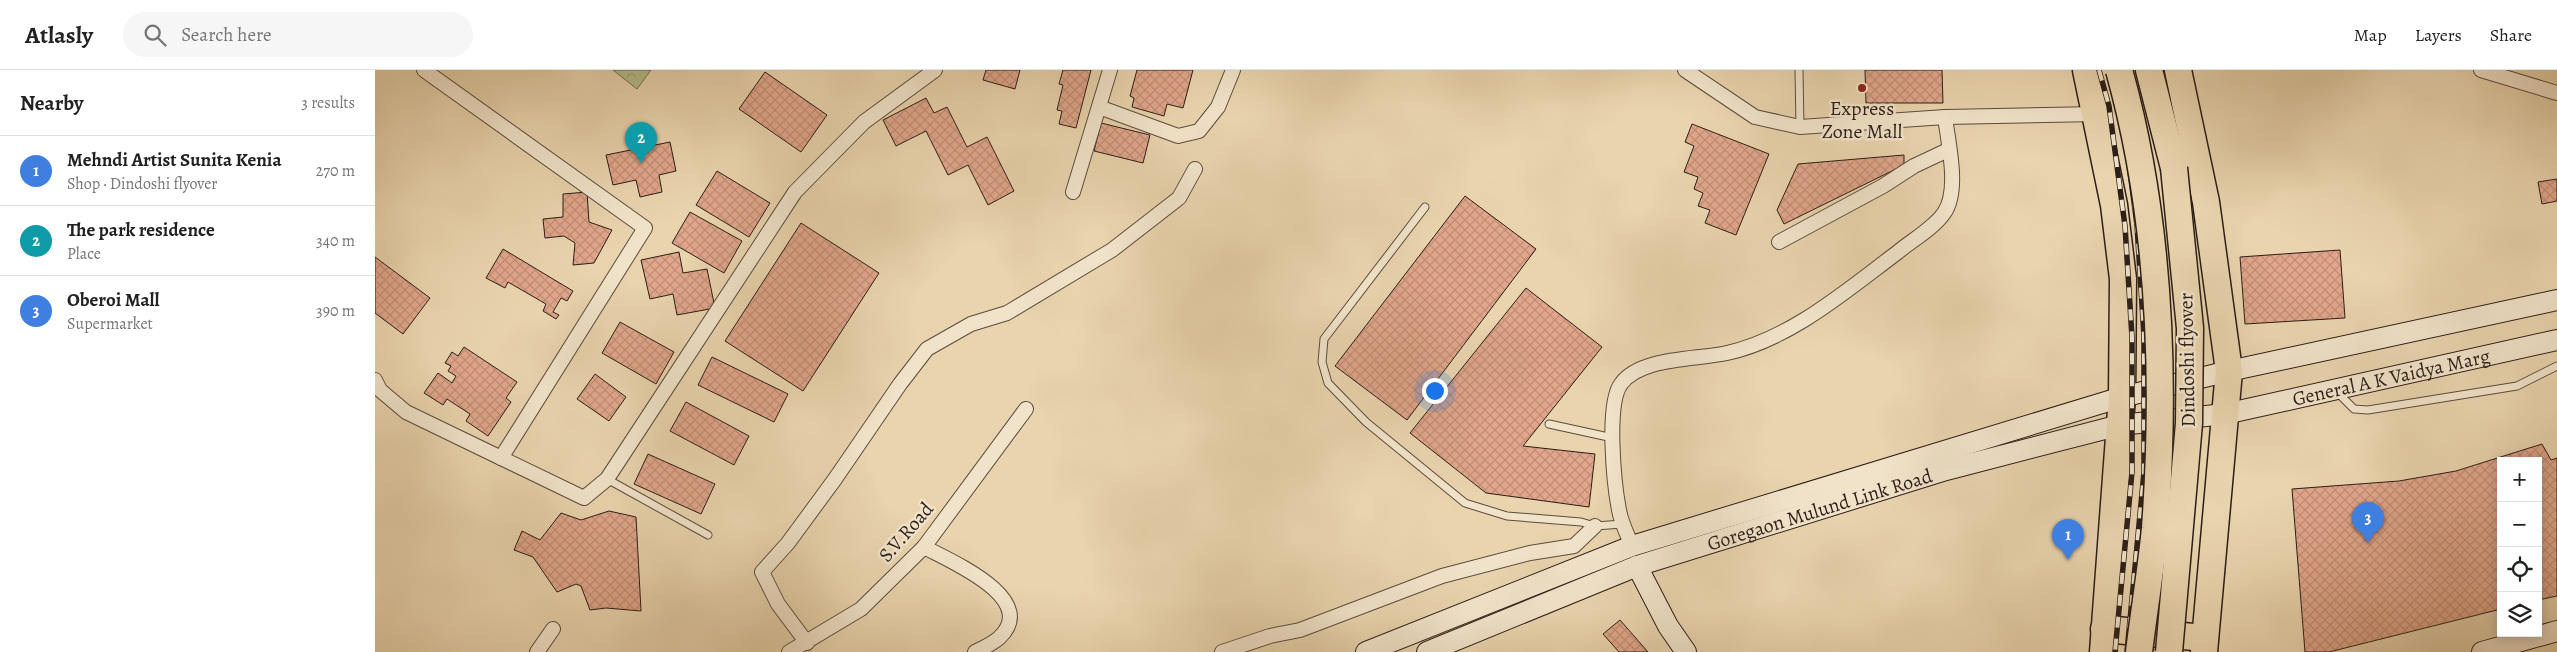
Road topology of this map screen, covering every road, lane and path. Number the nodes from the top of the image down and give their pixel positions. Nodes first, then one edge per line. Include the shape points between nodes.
1 (424, 70) edge
2 (935, 70) edge
3 (1110, 70) edge
4 (1233, 70) edge
5 (1685, 70) edge
6 (1799, 70) edge
7 (2086, 70) edge
8 (2119, 70) edge
9 (2149, 70) edge
10 (2178, 70) edge
11 (2481, 70) edge
12 (2509, 70) edge
13 (2557, 84) edge
14 (2557, 93) edge
15 (1099, 107) junction
16 (2097, 114) junction
17 (1945, 117) junction
18 (1800, 127) junction
19 (1948, 150) junction
20 (1195, 170) dead end
21 (1073, 192) dead end
22 (1425, 207) dead end
23 (1779, 242) dead end
24 (2557, 300) edge
25 (2557, 340) edge
26 (2557, 366) edge
27 (2229, 371) junction
28 (377, 389) edge
29 (2335, 389) junction
30 (2122, 397) junction
31 (1026, 409) dead end
32 (2225, 414) junction
33 (1549, 424) dead end
34 (2120, 425) junction
35 (1613, 438) junction
36 (501, 458) junction
37 (607, 479) junction
38 (1623, 524) junction
39 (1595, 526) junction
40 (708, 534) dead end
41 (1631, 546) junction
42 (924, 547) junction
43 (1637, 566) junction
44 (553, 628) dead end
45 (2557, 631) edge
46 (2104, 640) edge
47 (807, 643) junction
48 (2204, 645) edge
49 (537, 652) edge
50 (789, 652) edge
51 (975, 652) edge
52 (1222, 652) edge
53 (1367, 652) edge
54 (1427, 652) edge
55 (1686, 652) edge
56 (2139, 652) edge
57 (2169, 652) edge
58 (2482, 652) edge

1 - 36 street via 645,228
2 - 37 street via 864,122 795,192
3 - 15 street
4 - 15 street via 1217,107 1199,131 1178,136
5 - 18 street via 1755,117
6 - 18 lane
7 - 16 highway
8 - 56 highway, Dindoshi flyover, bridge via 2137,153 2155,272 2160,336 2155,529
9 - 57 highway, Dindoshi flyover, bridge via 2174,168 2190,328 2189,423
10 - 27 highway via 2206,202
11 - 14 street
12 - 13 street
15 - 21 street
16 - 17 street
16 - 30 highway via 2123,280
17 - 18 street
17 - 19 street
19 - 23 street
19 - 35 street via 1952,176 1951,195 1945,213 1919,236 1810,315 1762,342 1728,353 1633,371 1620,385 1614,402
20 - 47 street via 1179,198 1111,250 1007,313 971,324 927,349 811,511 762,572 778,604
22 - 39 lane via 1324,339 1321,362 1328,383 1366,422 1465,503 1507,516
24 - 27 main road, General A K Vaidya Marg
25 - 29 main road, General A K Vaidya Marg
26 - 29 lane via 2517,386 2368,410 2354,409
27 - 30 main road, General A K Vaidya Marg
27 - 32 highway
28 - 36 street via 406,412
29 - 32 main road, General A K Vaidya Marg
30 - 34 highway
30 - 41 main road, Goregaon Mulund Link Road
31 - 42 street, S.V.Road
32 - 34 main road, Goregaon Mulund Link Road
32 - 48 highway
33 - 35 lane
34 - 43 main road, Goregaon Mulund Link Road via 1946,470
34 - 46 highway
35 - 38 street via 1616,491
36 - 37 street via 584,498
37 - 40 lane
38 - 39 lane
38 - 41 street
39 - 52 street via 1574,546 1442,576 1300,630
41 - 53 main road, Goregaon Mulund Link Road
42 - 47 street, S.V.Road via 861,609
42 - 51 street via 985,580 1003,595 1010,616 1007,626 999,638
43 - 54 main road, Goregaon Mulund Link Road
43 - 55 main road via 1668,626
44 - 49 street
45 - 58 main road
46 - 48 highway
47 - 50 street, S.V.Road

